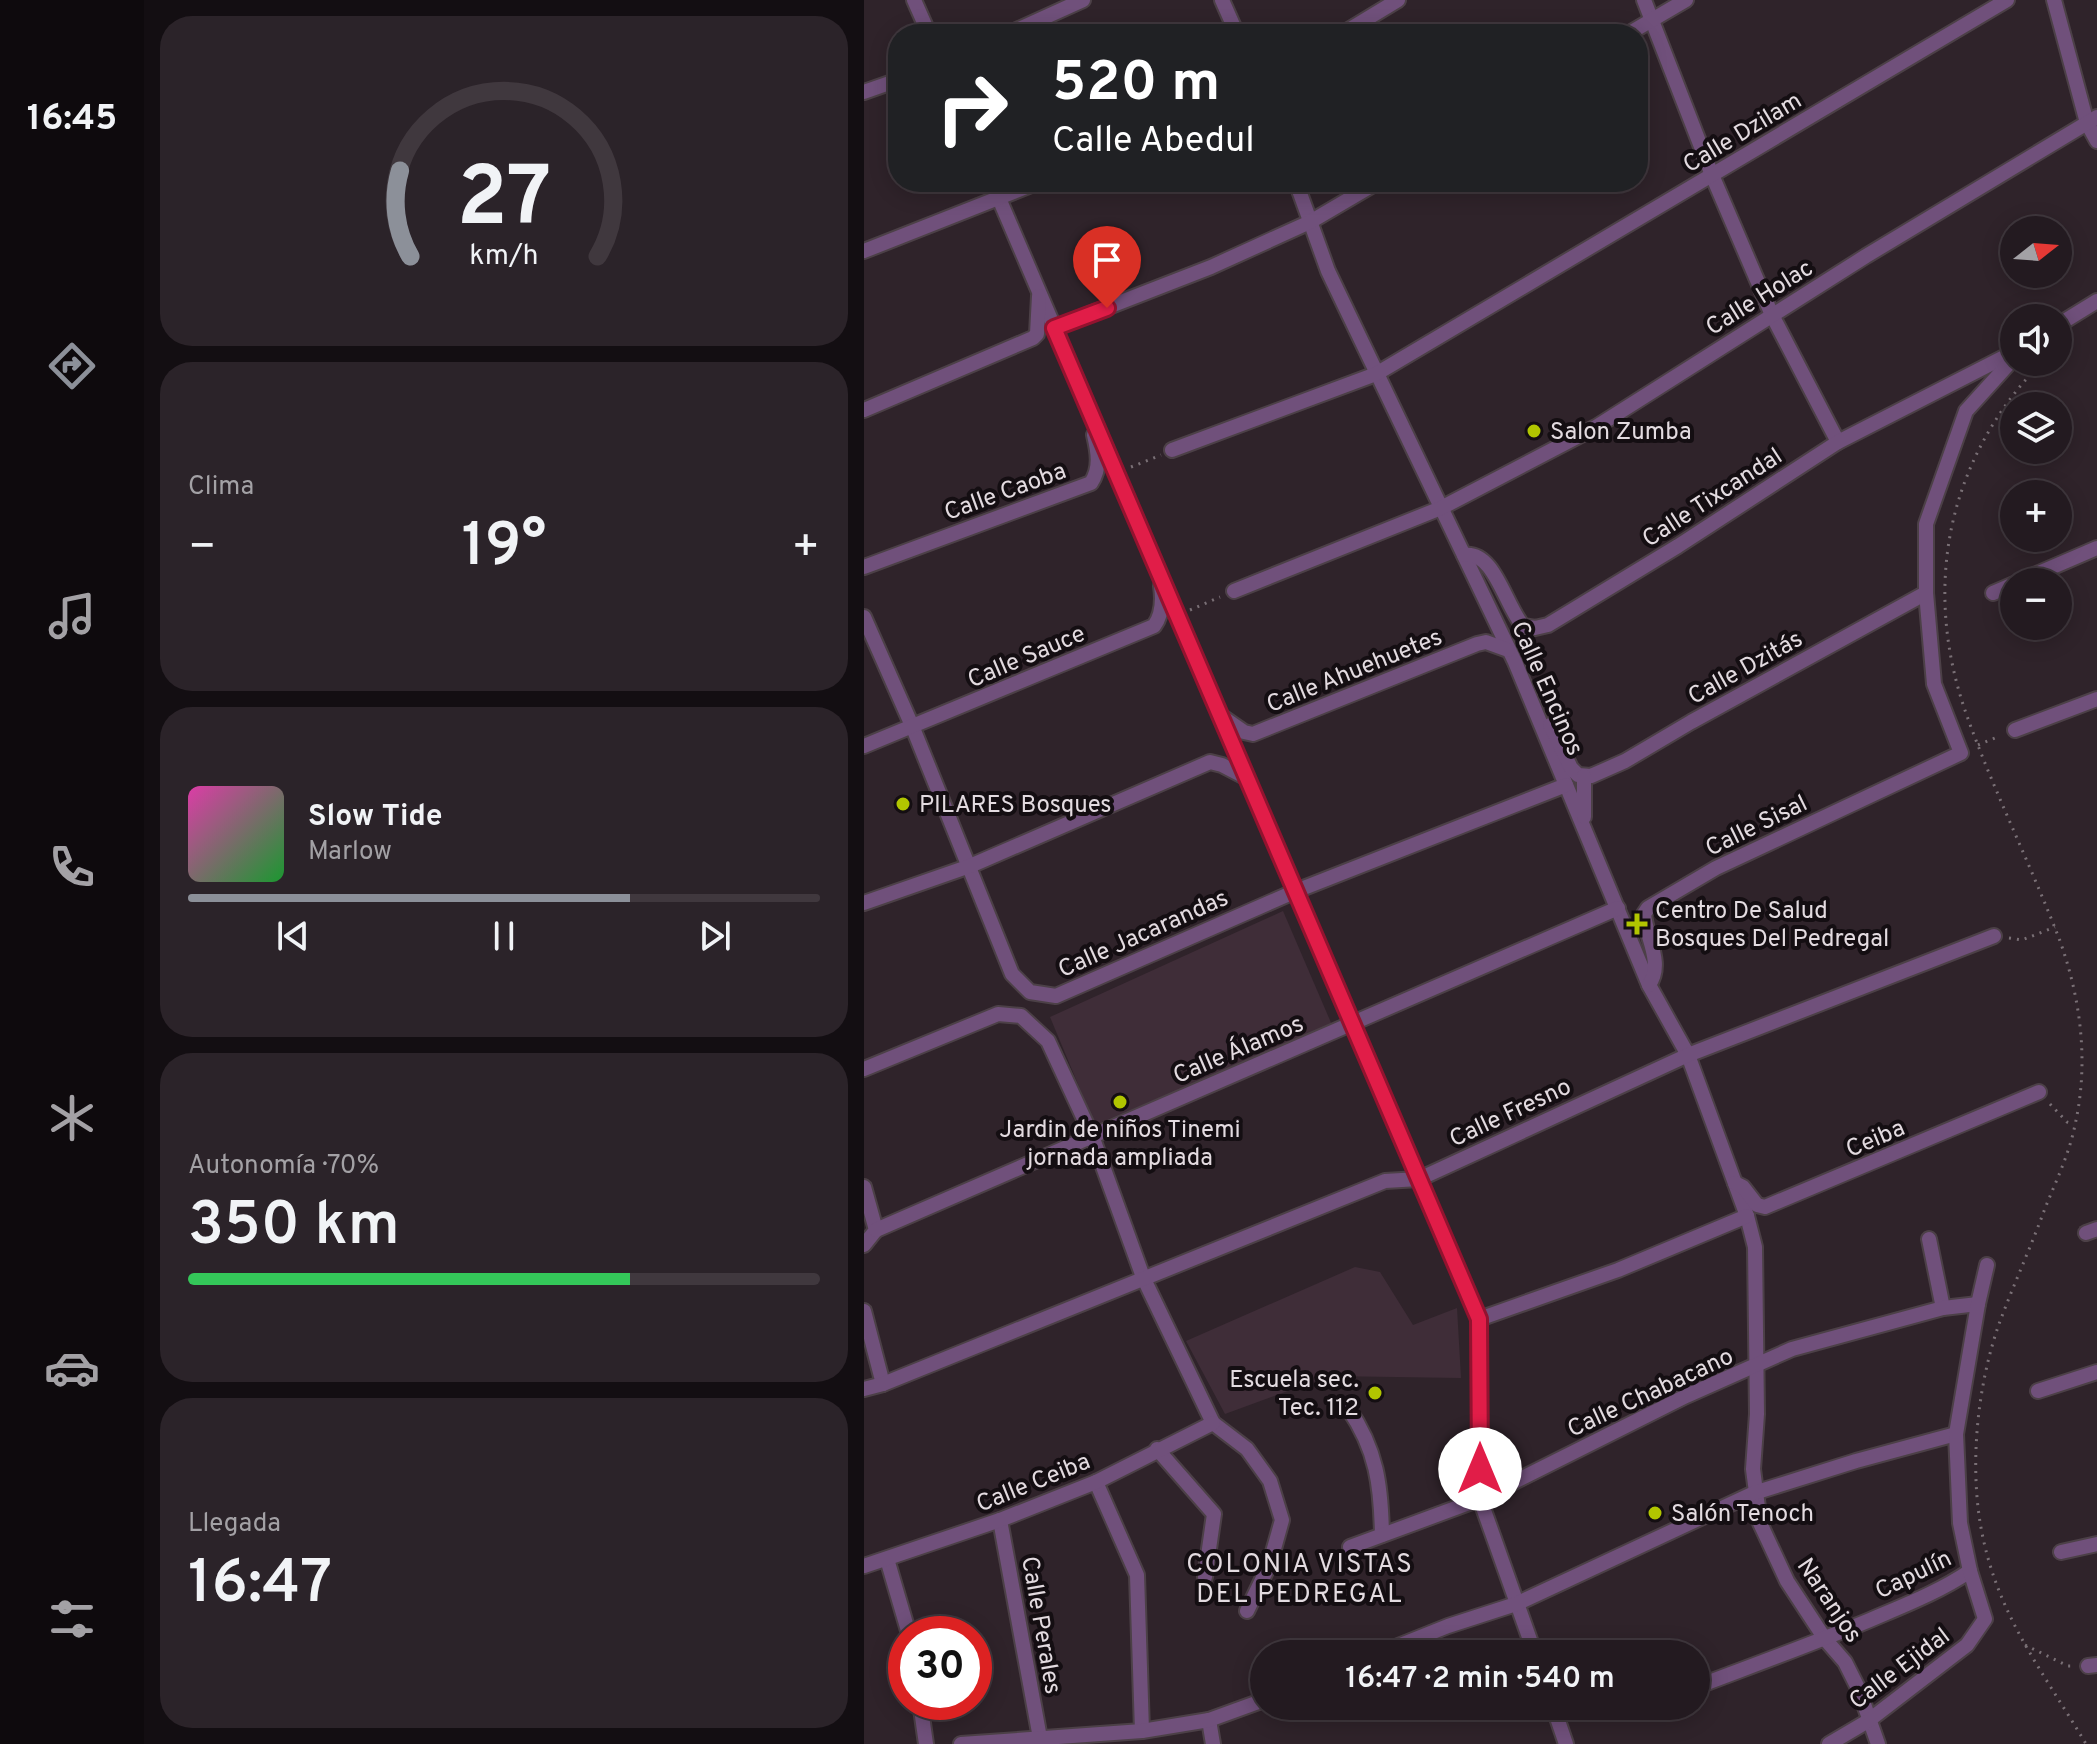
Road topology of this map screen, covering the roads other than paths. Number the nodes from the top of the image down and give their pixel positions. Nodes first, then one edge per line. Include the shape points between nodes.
1 (914, 0) edge
2 (1083, 0) edge
3 (1222, 0) edge
4 (1398, 0) edge
5 (1644, 0) edge
6 (1686, 0) edge
7 (2007, 0) edge
8 (2054, 0) edge
9 (1653, 19) junction
10 (925, 24) edge
11 (1030, 24) edge
12 (1233, 24) edge
13 (1358, 24) edge
14 (1645, 24) edge
15 (888, 84) edge
16 (864, 92) edge
17 (2092, 120) edge
18 (2097, 141) edge
19 (1712, 175) junction
20 (996, 192) edge
21 (1015, 192) edge
22 (1300, 192) edge
23 (1361, 192) edge
24 (999, 199) junction
25 (1310, 222) junction
26 (864, 251) edge
27 (1039, 292) junction
28 (2097, 301) edge
29 (1772, 315) junction
30 (2072, 316) edge
31 (1054, 328) junction
32 (2000, 359) edge
33 (2000, 373) edge
34 (1376, 374) junction
35 (864, 410) edge
36 (1090, 411) junction
37 (1838, 442) junction
38 (1172, 450) road end
39 (1441, 508) junction
40 (2097, 548) edge
41 (1464, 555) junction
42 (864, 567) edge
43 (2051, 568) edge
44 (1159, 573) junction
45 (2000, 590) edge
46 (1234, 591) road end
47 (1926, 593) junction
48 (1993, 593) dead end
49 (864, 617) edge
50 (1508, 650) junction
51 (2097, 699) edge
52 (1531, 705) junction
53 (1220, 715) junction
54 (913, 728) junction
55 (2015, 730) road end
56 (864, 746) edge
57 (1584, 776) junction
58 (1247, 778) junction
59 (1566, 785) junction
60 (1585, 829) junction
61 (970, 866) junction
62 (1296, 891) junction
63 (864, 903) edge
64 (1618, 908) junction
65 (1994, 936) road end
66 (1649, 985) junction
67 (1352, 1023) junction
68 (1688, 1055) junction
69 (864, 1069) edge
70 (2039, 1092) road end
71 (1092, 1136) junction
72 (1419, 1179) junction
73 (1734, 1183) junction
74 (864, 1187) edge
75 (1747, 1216) junction
76 (876, 1230) junction
77 (1929, 1239) dead end
78 (864, 1245) edge
79 (1987, 1265) dead end
80 (1143, 1277) junction
81 (1978, 1304) junction
82 (1943, 1308) junction
83 (864, 1311) edge
84 (1479, 1319) junction
85 (1757, 1366) junction
86 (2097, 1372) edge
87 (883, 1384) junction
88 (864, 1389) edge
89 (2038, 1391) dead end
90 (1348, 1408) dead end
91 (1213, 1423) junction
92 (1956, 1434) junction
93 (1157, 1449) junction
94 (1096, 1482) junction
95 (1754, 1493) junction
96 (1480, 1499) junction
97 (1000, 1520) junction
98 (1382, 1535) junction
99 (2097, 1544) edge
100 (1350, 1547) dead end
101 (2061, 1552) dead end
102 (887, 1559) junction
103 (864, 1566) edge
104 (1970, 1571) junction
105 (1205, 1577) dead end
106 (1516, 1604) junction
107 (1247, 1611) dead end
108 (904, 1616) edge
109 (1825, 1639) junction
110 (1413, 1640) edge
111 (1530, 1640) edge
112 (1710, 1682) edge
113 (1250, 1705) edge
114 (923, 1720) edge
115 (1209, 1720) junction
116 (1558, 1720) edge
117 (1868, 1721) junction
118 (1142, 1731) junction
119 (1040, 1738) junction
120 (926, 1744) edge
121 (961, 1744) edge
122 (1213, 1744) edge
123 (1566, 1744) edge
124 (1829, 1744) edge
125 (1878, 1744) edge

1 - 10 street
2 - 11 street
3 - 12 street
4 - 13 street
5 - 9 street
6 - 9 street
7 - 19 street, Calle Dzilam
8 - 17 street
9 - 14 street
9 - 19 street
15 - 16 street
17 - 18 street
17 - 29 street, Calle Holac
19 - 29 street
19 - 34 street, Calle Dzilam
20 - 24 street
21 - 24 street
22 - 25 street, Calle Encinos
23 - 25 street
24 - 26 street
24 - 27 street
25 - 31 street
25 - 34 street, Calle Encinos
27 - 31 street
27 - 35 street via 1033,338
28 - 30 street
29 - 37 street
29 - 39 street, Calle Holac via 1596,427
31 - 36 street
32 - 37 street, Calle Tixcandal
33 - 47 street via 1966,411 1926,524
34 - 38 street
34 - 39 street, Calle Encinos
36 - 42 street, Calle Caoba via 1099,461 1091,483
36 - 44 street
37 - 41 street, Calle Tixcandal via 1548,625 1523,626 1486,560 1474,553
39 - 41 street, Calle Encinos
39 - 46 street
40 - 43 street
41 - 50 street, Calle Encinos
44 - 53 street
44 - 54 street, Calle Sauce via 1162,605 1154,626
45 - 48 street
47 - 57 street, Calle Dzitás via 1625,761
47 - 66 street, Calle Sisal via 1934,684 1961,753 1716,868 1648,908 1645,923 1656,965
49 - 54 street, Calle Jacarandas
50 - 52 street, Calle Encinos
50 - 53 street, Calle Ahuehuetes via 1477,644 1253,734
51 - 55 street
52 - 57 street via 1543,711 1571,768
52 - 59 street, Calle Encinos
53 - 58 street
54 - 56 street, Calle Sauce
54 - 61 street, Calle Jacarandas
57 - 60 street
58 - 61 street via 1210,762
58 - 62 street
59 - 60 street, Calle Encinos
59 - 62 street, Calle Jacarandas
60 - 64 street, Calle Encinos
61 - 62 street, Calle Jacarandas via 1012,974 1030,992 1056,996
61 - 63 street
62 - 67 street
64 - 66 street, Calle Encinos
64 - 67 street, Calle Álamos
65 - 68 street, Calle Fresno
66 - 68 street, Calle Encinos
67 - 71 street, Calle Álamos
67 - 72 street
68 - 72 street, Calle Fresno
68 - 73 street, Calle Encinos
69 - 71 street via 998,1014 1021,1016 1048,1041
70 - 73 street, Ceiba via 1765,1207
71 - 76 street, Calle Álamos
71 - 80 street
72 - 80 street, Calle Fresno via 1385,1181
72 - 84 street
73 - 75 street, Calle Encinos
74 - 76 street
75 - 84 street via 1618,1270
75 - 85 street, Naranjos via 1755,1247
76 - 78 street
77 - 82 street
79 - 81 street
80 - 87 street, Calle Fresno
80 - 91 street
81 - 82 street, Calle Chabacano
81 - 92 street
82 - 85 street, Calle Chabacano via 1792,1349
83 - 87 street
84 - 96 street
85 - 95 street, Naranjos
85 - 96 street, Calle Chabacano
86 - 89 street
87 - 88 street, Calle Fresno
90 - 98 street via 1369,1441
91 - 93 street, Calle Ceiba
91 - 107 street via 1247,1449 1270,1481 1282,1520 1270,1563
92 - 95 street
92 - 104 street via 1960,1523
93 - 94 street, Calle Ceiba
93 - 105 street via 1214,1514
94 - 97 street, Calle Ceiba
94 - 118 street via 1137,1575
95 - 106 street
95 - 109 street, Naranjos via 1760,1523 1787,1581
96 - 98 street, Calle Chabacano
96 - 106 street
97 - 102 street, Calle Ceiba
97 - 119 street, Calle Perales
98 - 100 street, Calle Chabacano
99 - 101 street
102 - 103 street, Calle Ceiba
102 - 108 street
104 - 109 street, Capulín
104 - 117 street, Calle Ejidal via 1985,1619 1967,1645
106 - 110 street
106 - 111 street
109 - 112 street, Capulín
109 - 117 street, Naranjos via 1845,1662
113 - 115 street
114 - 120 street
115 - 118 street
115 - 122 street
116 - 123 street
117 - 124 street, Calle Ejidal
117 - 125 street, Naranjos
118 - 119 street
119 - 121 street

